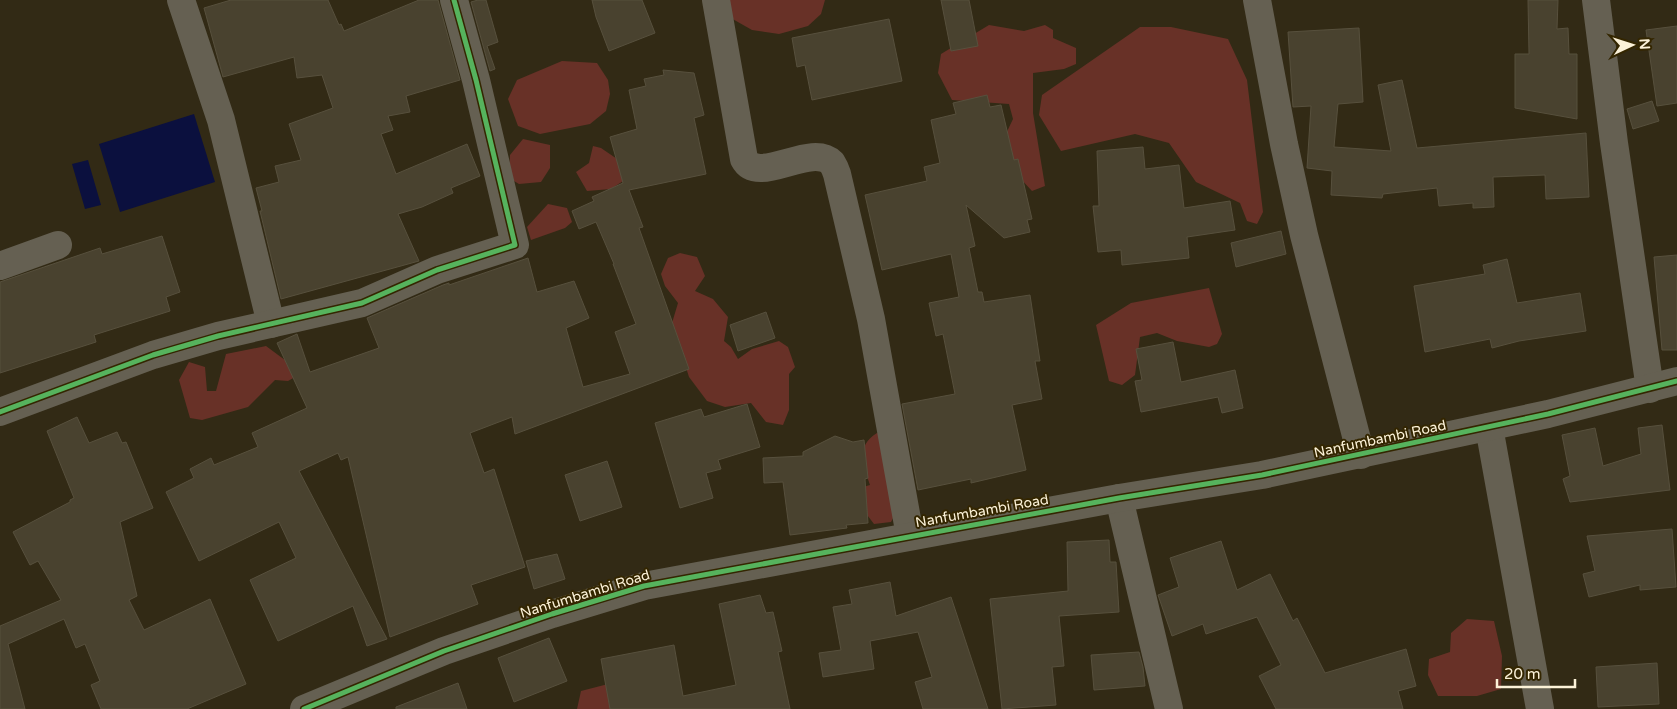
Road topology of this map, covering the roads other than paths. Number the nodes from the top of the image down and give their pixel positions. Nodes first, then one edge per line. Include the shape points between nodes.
1 (181, 0) edge
2 (454, 0) edge
3 (716, 0) edge
4 (1257, 0) edge
5 (1596, 0) edge
6 (58, 245) dead end
7 (0, 266) edge
8 (271, 324) junction
9 (1677, 381) edge
10 (1650, 388) junction
11 (0, 412) edge
12 (1489, 427) junction
13 (1360, 455) junction
14 (1119, 498) junction
15 (910, 536) junction
16 (304, 709) edge
17 (1169, 709) edge
18 (1540, 709) edge

1 - 8 street via 221,120
2 - 8 street via 515,245 437,270 362,303
3 - 15 street via 747,165 757,169 822,158 832,163 837,174 871,320
4 - 13 street via 1304,235
5 - 10 street
6 - 7 street
8 - 11 street via 153,355
9 - 10 street, Nanfumbambi Road
10 - 12 street, Nanfumbambi Road
12 - 13 street, Nanfumbambi Road
12 - 18 street
13 - 14 street, Nanfumbambi Road
14 - 15 street, Nanfumbambi Road
14 - 17 street
15 - 16 street, Nanfumbambi Road via 644,586 444,651

